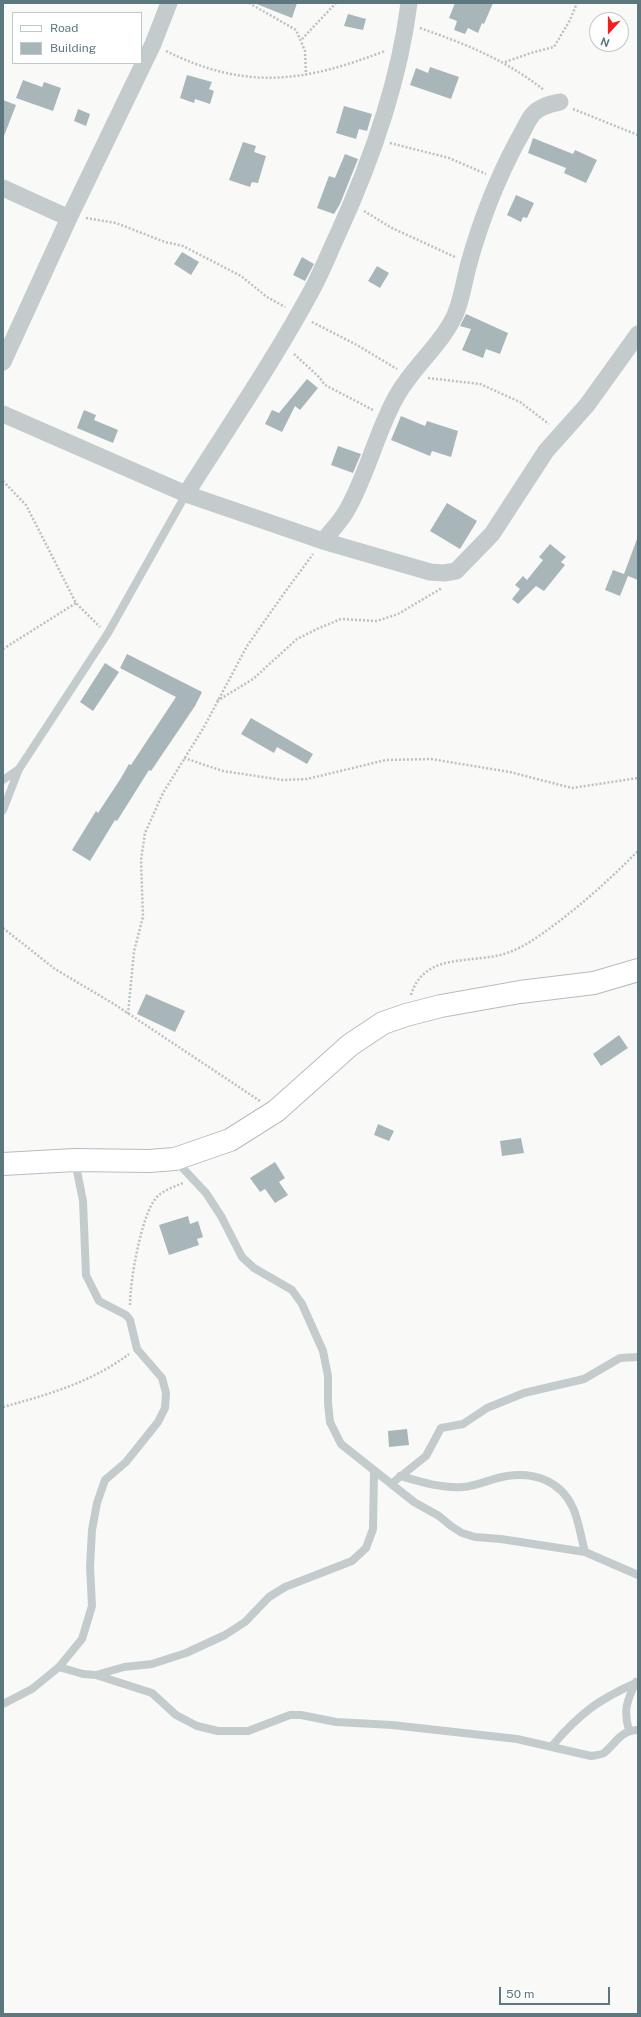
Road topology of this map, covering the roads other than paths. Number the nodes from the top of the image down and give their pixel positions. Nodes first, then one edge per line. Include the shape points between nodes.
1 (169, 3) edge
2 (409, 3) edge
3 (560, 102) road end
4 (3, 188) edge
5 (69, 218) junction
6 (636, 342) edge
7 (3, 362) edge
8 (3, 414) edge
9 (186, 494) junction
10 (323, 541) junction
11 (19, 769) junction
12 (3, 780) edge
13 (3, 810) edge
14 (638, 970) edge
15 (175, 1159) junction
16 (75, 1160) junction
17 (3, 1164) edge
18 (638, 1357) edge
19 (374, 1471) junction
20 (400, 1476) junction
21 (391, 1484) junction
22 (585, 1552) junction
23 (638, 1575) edge
24 (59, 1667) junction
25 (96, 1675) junction
26 (637, 1682) edge
27 (3, 1704) edge
28 (634, 1730) edge
29 (552, 1746) junction

1 - 5 street via 153,44
2 - 9 street via 404,43 376,140 355,197 314,287
3 - 10 street via 545,106 533,114 497,179 454,316 442,336 408,376 394,400 347,510
4 - 5 street
5 - 7 street
6 - 10 street via 587,405 546,451 492,534 456,571 430,572
8 - 9 street
9 - 10 street
9 - 11 lane via 108,633
11 - 12 lane
11 - 13 lane
14 - 15 main road via 594,983 520,992 441,1006 383,1024 350,1045 276,1111 230,1140
15 - 16 main road
15 - 19 lane via 206,1193 242,1257 254,1268 292,1290 302,1304 323,1351 328,1376 330,1422 341,1444
16 - 17 main road
16 - 24 lane via 83,1201 86,1275 99,1301 126,1315 130,1320 137,1349 162,1378 166,1392 165,1408 158,1422 126,1462 105,1480 92,1530 92,1606 82,1639
18 - 20 lane via 620,1358 584,1379 524,1393 487,1408 463,1424 441,1428 426,1456
19 - 21 lane
19 - 25 lane via 374,1529 366,1548 352,1561 285,1587 269,1597 245,1622 225,1635 152,1664 124,1667
20 - 21 lane
20 - 22 lane via 440,1486 463,1487 506,1476 526,1474 544,1478 555,1485 573,1509
21 - 22 lane via 462,1533
22 - 23 lane
24 - 25 lane
24 - 27 lane via 32,1689
25 - 29 lane via 152,1693 176,1715 197,1726 218,1731 248,1731 290,1716 301,1715 336,1722 392,1725 517,1739
26 - 28 lane via 626,1702 625,1712
26 - 29 lane via 581,1714
28 - 29 lane via 618,1738 603,1754 575,1754

